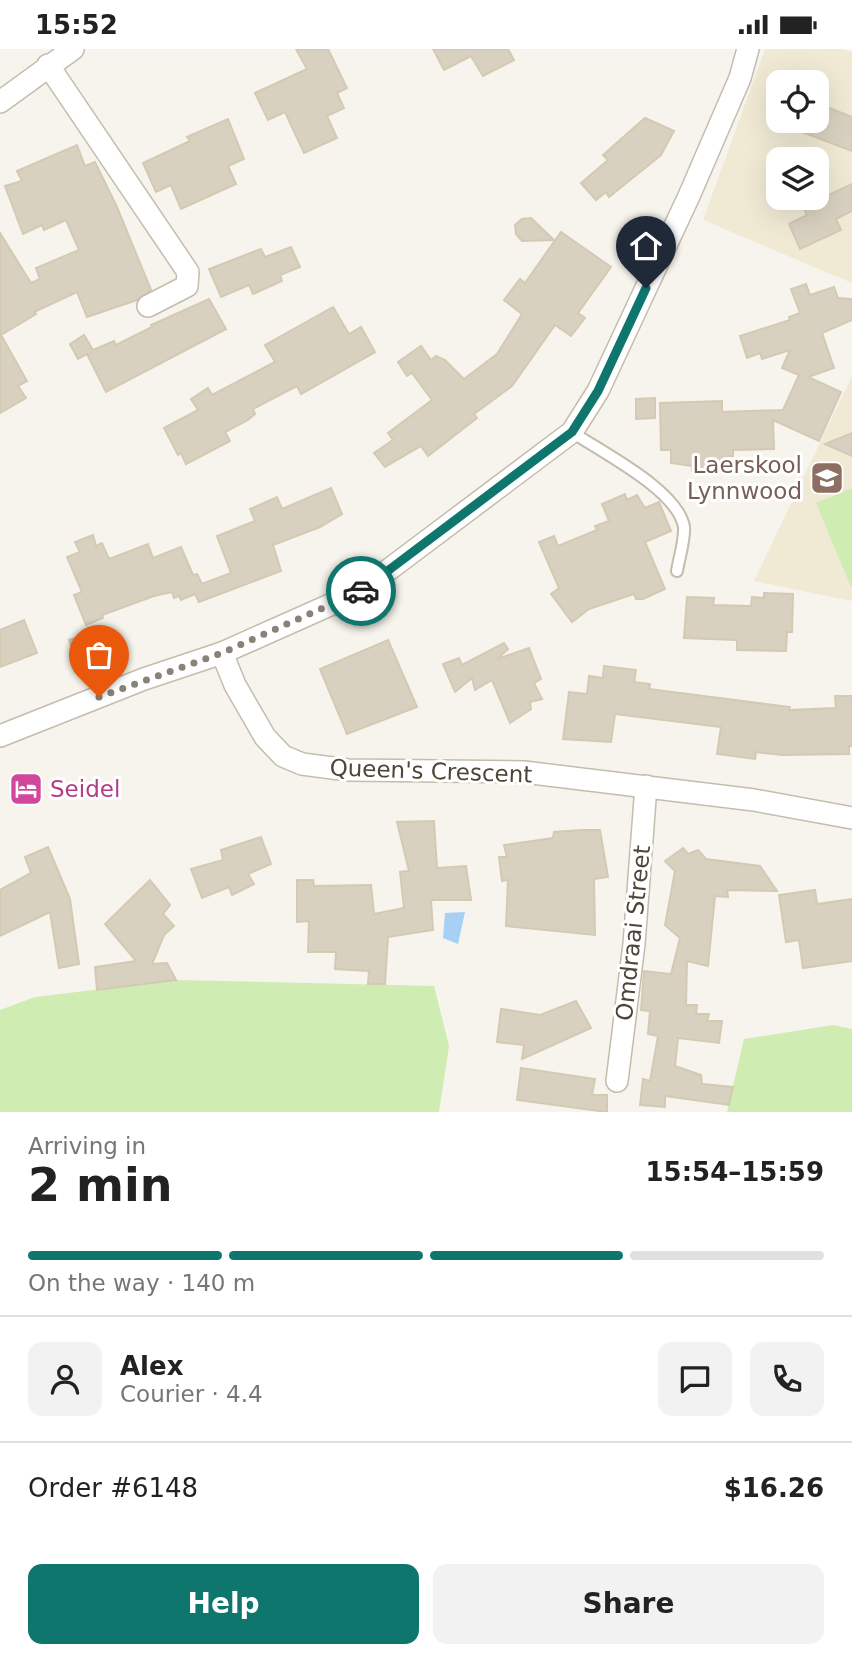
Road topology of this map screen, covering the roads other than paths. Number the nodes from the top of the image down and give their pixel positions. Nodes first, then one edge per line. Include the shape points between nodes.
1 (73, 49) edge
2 (748, 49) edge
3 (50, 57) edge
4 (0, 89) edge
5 (0, 102) edge
6 (148, 306) dead end
7 (572, 432) junction
8 (677, 571) dead end
9 (222, 653) junction
10 (0, 736) edge
11 (646, 786) junction
12 (852, 818) edge
13 (617, 1081) dead end

1 - 3 street
2 - 7 street via 690,196 598,391
3 - 4 street
3 - 5 street
3 - 6 street via 188,272 183,291
7 - 8 lane via 639,476 677,509 684,528
7 - 9 street via 359,592
9 - 10 street
9 - 11 street, Queen's Crescent via 265,737 283,756 302,764 348,770 524,772
11 - 12 street, Queen's Crescent
11 - 13 street, Omdraai Street via 634,944

